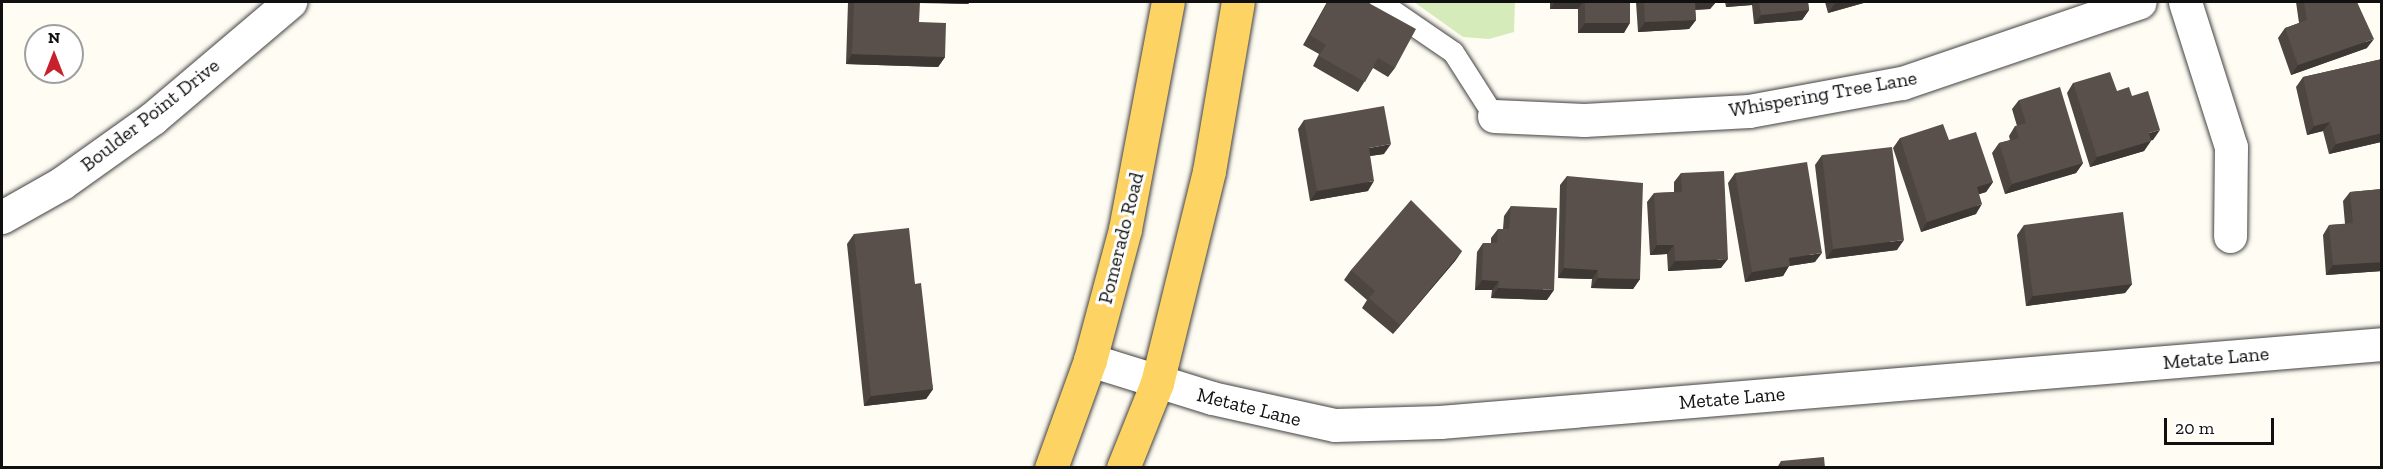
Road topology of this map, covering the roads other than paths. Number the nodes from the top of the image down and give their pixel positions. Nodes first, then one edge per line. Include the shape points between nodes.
1 (290, 2) edge
2 (1168, 2) edge
3 (1238, 2) edge
4 (1380, 2) edge
5 (2140, 2) edge
6 (2185, 2) edge
7 (1494, 116) joint
8 (2, 217) edge
9 (2230, 236) dead end
10 (2382, 344) edge
11 (1090, 360) junction
12 (1157, 383) junction
13 (1051, 468) edge
14 (1124, 468) edge

1 - 8 street, Boulder Point Drive via 153,118 62,183
2 - 11 main road, Pomerado Road via 1140,162
3 - 12 main road via 1209,171
4 - 7 lane via 1453,52
5 - 7 street, Whispering Tree Lane via 1902,83 1749,111 1584,120
6 - 9 street via 2231,147
10 - 12 street, Metate Lane via 1416,423 1301,421
11 - 12 street, Metate Lane
11 - 13 main road, Pomerado Road
12 - 14 main road

